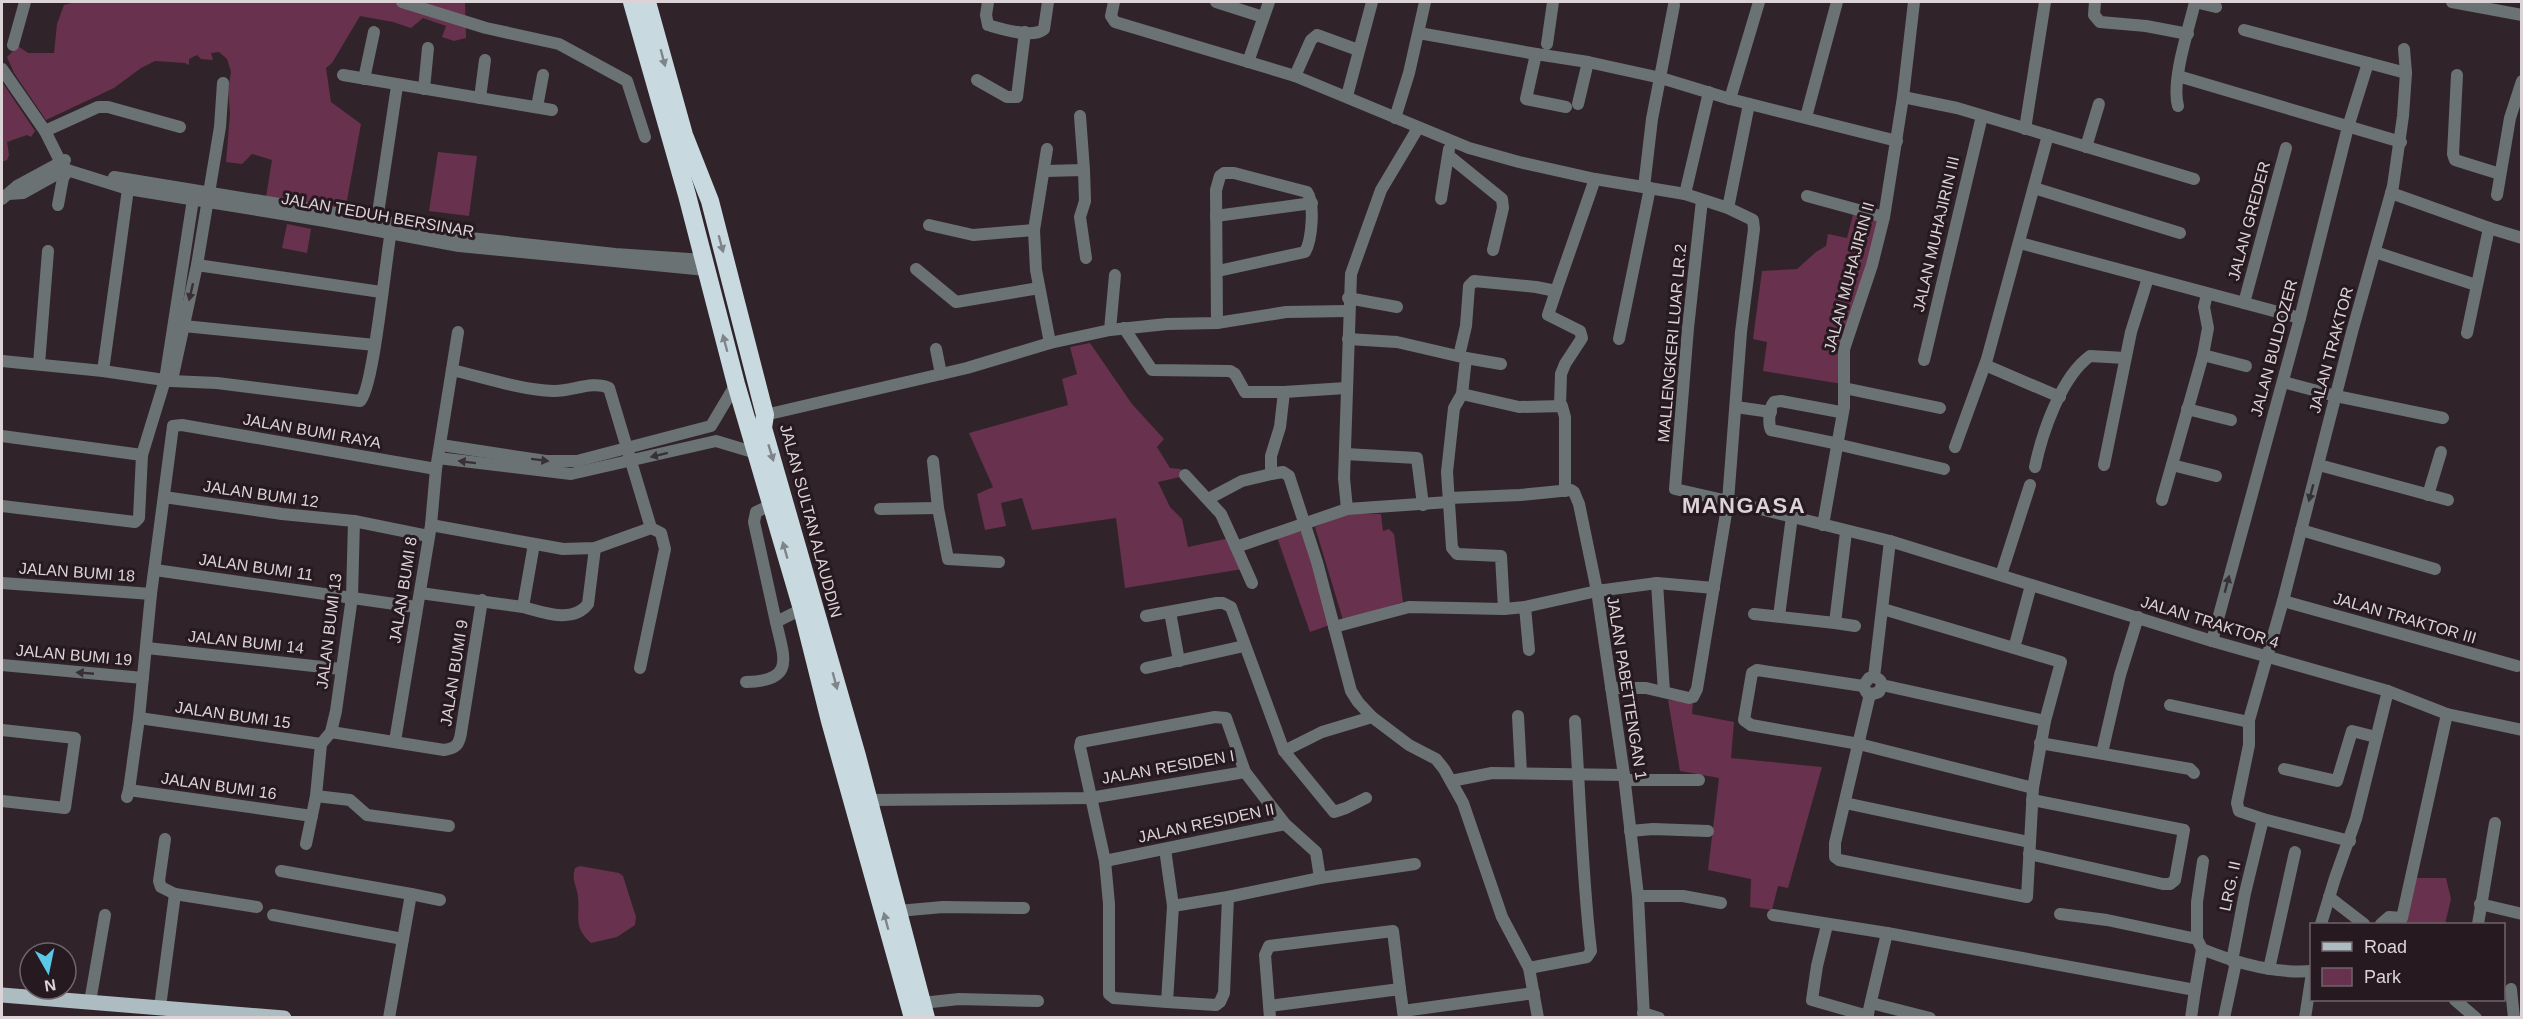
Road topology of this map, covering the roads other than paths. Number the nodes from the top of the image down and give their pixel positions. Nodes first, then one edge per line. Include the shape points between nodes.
1 (25, 2) edge
2 (402, 2) edge
3 (632, 2) edge
4 (648, 2) edge
5 (988, 2) edge
6 (1048, 2) edge
7 (1114, 2) edge
8 (1216, 2) edge
9 (1269, 2) edge
10 (1372, 2) edge
11 (1425, 2) edge
12 (1553, 2) edge
13 (1759, 2) edge
14 (1837, 2) edge
15 (1914, 2) edge
16 (2045, 2) edge
17 (2095, 2) edge
18 (2195, 2) edge
19 (2452, 2) edge
20 (1674, 5) dead end
21 (2216, 7) dead end
22 (2522, 15) edge
23 (1263, 17) junction
24 (2244, 30) dead end
25 (374, 32) dead end
26 (1025, 33) junction
27 (1419, 33) junction
28 (2188, 34) junction
29 (1547, 44) dead end
30 (13, 45) dead end
31 (428, 48) dead end
32 (2404, 49) dead end
33 (1358, 50) junction
34 (1536, 54) junction
35 (485, 60) dead end
36 (1248, 62) junction
37 (1588, 62) junction
38 (2368, 63) junction
39 (2, 69) edge
40 (2406, 73) junction
41 (343, 75) dead end
42 (543, 75) dead end
43 (2457, 75) dead end
44 (1295, 76) junction
45 (2178, 76) junction
46 (1661, 78) junction
47 (364, 79) junction
48 (977, 80) dead end
49 (2522, 81) edge
50 (223, 83) dead end
51 (397, 86) junction
52 (424, 89) junction
53 (1709, 92) junction
54 (1347, 96) junction
55 (1904, 97) junction
56 (480, 98) junction
57 (1730, 99) junction
58 (1749, 104) junction
59 (2098, 104) dead end
60 (2178, 106) dead end
61 (537, 107) junction
62 (552, 110) dead end
63 (1080, 116) dead end
64 (1982, 116) junction
65 (1806, 117) junction
66 (1395, 118) junction
67 (180, 127) dead end
68 (2348, 127) junction
69 (1418, 128) junction
70 (2025, 129) junction
71 (45, 131) junction
72 (2048, 135) junction
73 (677, 136) junction
74 (645, 137) dead end
75 (1449, 139) junction
76 (1897, 141) junction
77 (2401, 142) junction
78 (2086, 147) junction
79 (2286, 148) dead end
80 (1047, 149) dead end
81 (1449, 156) junction
82 (64, 164) junction
83 (1084, 170) junction
84 (1045, 171) junction
85 (2500, 174) junction
86 (1594, 179) junction
87 (2194, 179) dead end
88 (1647, 188) junction
89 (2034, 188) junction
90 (128, 189) junction
91 (1685, 194) junction
92 (2391, 194) junction
93 (2497, 195) dead end
94 (1807, 196) dead end
95 (5, 197) edge
96 (200, 197) junction
97 (1442, 199) dead end
98 (1702, 200) junction
99 (1312, 203) junction
100 (58, 205) dead end
101 (1728, 208) junction
102 (1216, 216) junction
103 (1884, 217) junction
104 (377, 220) junction
105 (929, 225) dead end
106 (391, 228) junction
107 (2490, 228) junction
108 (1034, 230) junction
109 (2180, 233) dead end
110 (2522, 238) edge
111 (2020, 243) junction
112 (1493, 250) dead end
113 (48, 251) dead end
114 (2375, 252) junction
115 (1086, 258) dead end
116 (198, 265) junction
117 (705, 265) junction
118 (916, 269) dead end
119 (1218, 271) junction
120 (1115, 275) dead end
121 (2148, 278) junction
122 (2476, 285) junction
123 (1039, 288) junction
124 (1556, 291) junction
125 (381, 292) junction
126 (2207, 294) junction
127 (1348, 298) junction
128 (2244, 303) junction
129 (1396, 307) dead end
130 (1348, 311) junction
131 (2300, 318) junction
132 (1217, 323) junction
133 (184, 326) junction
134 (1124, 328) junction
135 (1110, 330) junction
136 (458, 332) dead end
137 (2466, 333) dead end
138 (1348, 339) junction
139 (1619, 339) dead end
140 (1050, 343) junction
141 (375, 345) junction
142 (936, 349) dead end
143 (2203, 355) junction
144 (1462, 357) junction
145 (2125, 358) junction
146 (1924, 360) dead end
147 (2, 361) edge
148 (39, 364) junction
149 (1501, 364) dead end
150 (1985, 365) junction
151 (2246, 366) dead end
152 (452, 370) junction
153 (103, 371) junction
154 (941, 374) junction
155 (168, 380) junction
156 (2283, 382) junction
157 (736, 384) junction
158 (1346, 388) junction
159 (1844, 388) junction
160 (1284, 392) junction
161 (1462, 394) junction
162 (2336, 396) junction
163 (2060, 397) junction
164 (1560, 405) junction
165 (1736, 407) junction
166 (1940, 408) dead end
167 (2187, 409) junction
168 (1771, 412) junction
169 (1840, 412) dead end
170 (765, 415) junction
171 (2443, 418) dead end
172 (2231, 420) dead end
173 (711, 426) junction
174 (2, 436) edge
175 (716, 441) junction
176 (1835, 443) junction
177 (1955, 447) dead end
178 (2441, 452) dead end
179 (756, 453) junction
180 (1345, 454) junction
181 (142, 455) junction
182 (629, 456) junction
183 (438, 457) junction
184 (933, 461) dead end
185 (2104, 465) dead end
186 (2172, 465) junction
187 (2319, 465) junction
188 (2036, 467) dead end
189 (1944, 469) dead end
190 (1271, 474) junction
191 (1185, 475) dead end
192 (2216, 476) dead end
193 (2030, 484) dead end
194 (1675, 489) joint
195 (1565, 491) junction
196 (2428, 495) junction
197 (164, 497) junction
198 (1208, 499) junction
199 (1449, 500) junction
200 (2162, 500) dead end
201 (2448, 500) dead end
202 (1728, 501) junction
203 (771, 505) junction
204 (1424, 505) junction
205 (2, 506) edge
206 (938, 508) junction
207 (880, 509) dead end
208 (1347, 509) junction
209 (1792, 516) junction
210 (354, 521) junction
211 (1304, 524) junction
212 (1823, 525) junction
213 (651, 528) junction
214 (429, 530) junction
215 (2301, 530) junction
216 (1846, 532) junction
217 (1890, 541) junction
218 (534, 544) junction
219 (1236, 547) junction
220 (595, 548) junction
221 (999, 562) dead end
222 (2435, 568) dead end
223 (155, 570) junction
224 (2001, 575) junction
225 (2, 583) edge
226 (1252, 583) dead end
227 (1657, 583) junction
228 (2031, 585) junction
229 (1714, 588) junction
230 (1596, 591) junction
231 (420, 593) junction
232 (151, 594) junction
233 (352, 597) junction
234 (482, 600) junction
235 (2283, 601) junction
236 (416, 607) junction
237 (1525, 607) junction
238 (523, 608) junction
239 (802, 609) junction
240 (1504, 609) junction
241 (1883, 609) junction
242 (1170, 612) junction
243 (1754, 614) dead end
244 (1146, 616) dead end
245 (1779, 616) junction
246 (2138, 617) junction
247 (776, 622) junction
248 (1835, 623) junction
249 (1855, 626) dead end
250 (1334, 627) junction
251 (2016, 641) dead end
252 (2212, 641) junction
253 (1244, 646) junction
254 (147, 648) junction
255 (1529, 651) dead end
256 (2268, 657) junction
257 (1179, 661) junction
258 (2, 665) edge
259 (2517, 666) dead end
260 (640, 668) dead end
261 (1146, 668) dead end
262 (341, 669) junction
263 (143, 678) junction
264 (1878, 681) junction
265 (746, 682) dead end
266 (1611, 688) junction
267 (1867, 690) junction
268 (2388, 691) junction
269 (1664, 692) junction
270 (2170, 705) dead end
271 (2447, 714) junction
272 (1518, 716) dead end
273 (1372, 717) junction
274 (140, 718) junction
275 (837, 719) junction
276 (1575, 721) dead end
277 (2045, 721) junction
278 (2248, 722) junction
279 (2, 730) edge
280 (2522, 730) edge
281 (331, 732) junction
282 (2376, 737) junction
283 (395, 741) junction
284 (2040, 743) junction
285 (321, 744) junction
286 (1859, 744) junction
287 (1284, 751) junction
288 (2102, 753) junction
289 (2284, 769) dead end
290 (1245, 772) junction
291 (1521, 773) junction
292 (1579, 773) junction
293 (2194, 773) dead end
294 (1624, 777) junction
295 (1700, 780) dead end
296 (1451, 781) junction
297 (2033, 794) junction
298 (316, 796) junction
299 (1090, 798) junction
300 (1366, 798) dead end
301 (875, 800) junction
302 (2, 801) edge
303 (1845, 803) junction
304 (312, 816) junction
305 (2263, 819) junction
306 (2495, 823) dead end
307 (1286, 824) junction
308 (449, 826) dead end
309 (1630, 831) junction
310 (1708, 831) dead end
311 (165, 839) dead end
312 (2350, 841) junction
313 (306, 844) dead end
314 (2029, 848) junction
315 (1165, 849) junction
316 (2295, 852) dead end
317 (1105, 861) junction
318 (2203, 861) dead end
319 (1415, 864) dead end
320 (281, 871) dead end
321 (1320, 878) junction
322 (175, 894) junction
323 (411, 894) junction
324 (1638, 896) junction
325 (1228, 897) junction
326 (2329, 897) junction
327 (440, 900) dead end
328 (1721, 903) dead end
329 (2480, 904) junction
330 (1173, 906) junction
331 (257, 908) dead end
332 (1024, 908) dead end
333 (898, 911) junction
334 (2060, 914) dead end
335 (2522, 914) edge
336 (105, 915) dead end
337 (273, 915) dead end
338 (1773, 915) dead end
339 (2321, 923) edge
340 (2363, 923) edge
341 (2382, 923) edge
342 (2478, 923) edge
343 (1827, 925) junction
344 (1887, 933) junction
345 (403, 939) junction
346 (2199, 944) junction
347 (2234, 962) junction
348 (1529, 968) junction
349 (2269, 969) junction
350 (2310, 972) edge
351 (2310, 985) edge
352 (1400, 989) junction
353 (2511, 989) dead end
354 (2195, 990) junction
355 (1534, 993) junction
356 (2, 995) edge
357 (1038, 1000) dead end
358 (2458, 1001) edge
359 (90, 1002) junction
360 (1167, 1002) junction
361 (160, 1007) junction
362 (2471, 1009) edge
363 (920, 1012) edge
364 (1269, 1012) edge
365 (1868, 1012) edge
366 (1404, 1014) edge
367 (1643, 1015) edge
368 (284, 1017) edge
369 (389, 1017) edge
370 (1538, 1017) edge
371 (1659, 1017) edge
372 (1930, 1017) edge
373 (2191, 1017) edge
374 (2224, 1017) edge
375 (2305, 1017) edge
376 (2514, 1017) edge

1 - 30 street
2 - 74 street via 486,28 559,44 627,81
3 - 73 highway, JALAN SULTAN ALAUDDIN
4 -> 73 highway, JALAN SULTAN ALAUDDIN
5 - 26 street via 988,25
6 - 26 street via 1042,31
7 - 36 street via 1111,16 1115,22
8 - 23 street
9 - 23 street
10 - 33 street
11 - 27 street
12 - 29 street
13 - 57 street
14 - 65 street
15 - 55 street, JALAN MUHAJIRIN II
16 - 70 street
17 - 28 street via 2094,15 2100,22
18 - 21 street
18 - 28 street
19 - 22 street
20 - 46 street
23 - 36 street
24 - 38 street
25 - 47 street
26 - 48 street via 1017,97 1007,97
27 - 34 street
27 - 66 street
28 - 45 street
31 - 52 street
32 - 40 street, JALAN TRAKTOR
33 - 44 street via 1317,35
33 - 54 street
34 - 37 street
34 - 37 street via 1526,99 1572,106
35 - 56 street
36 - 44 street
37 - 46 street
38 - 40 street
38 - 68 street, JALAN BULDOZER
39 - 71 street
40 - 77 street, JALAN TRAKTOR
41 - 47 street
42 - 61 street
43 - 85 street via 2455,160
44 - 54 street
45 - 60 street
45 - 68 street
46 - 53 street
46 - 88 street via 1652,119
47 - 51 street
49 - 85 street via 2510,118
50 - 96 street via 220,127
51 - 52 street
51 - 104 street
52 - 56 street
53 - 57 street
53 - 91 street
54 - 66 street
55 - 64 street
55 - 76 street, JALAN MUHAJIRIN II
56 - 61 street
57 - 58 street
58 - 65 street
58 - 101 street
59 - 78 street
61 - 62 street
63 - 83 street
64 - 70 street
64 - 146 street, JALAN MUHAJIRIN III
65 - 76 street
66 - 69 street
67 - 71 street via 98,107
68 - 77 street
68 - 131 street, JALAN BULDOZER
69 - 75 street
69 - 127 street via 1381,190 1350,274
70 - 72 street
71 - 82 street
72 - 78 street
72 - 89 street
73 - 117 highway, JALAN SULTAN ALAUDDIN
73 -> 170 highway, JALAN SULTAN ALAUDDIN via 710,201
75 - 81 street
75 - 86 street via 1519,162
76 - 103 street, JALAN MUHAJIRIN II
77 - 92 street, JALAN TRAKTOR
78 - 87 street
79 - 128 street, JALAN GREDER
80 - 84 street
81 - 97 street
81 - 112 street via 1502,199
82 - 90 street, JALAN TEDUH BERSINAR
82 - 95 street via 23,194
82 - 96 street, JALAN TEDUH BERSINAR
82 - 100 street
83 - 84 street
83 - 115 street via 1085,194 1080,217
84 - 108 street
85 - 93 street
86 - 88 street
86 - 124 street
88 - 91 street
88 - 139 street
89 - 109 street
89 - 111 street
90 - 96 street, JALAN TEDUH BERSINAR
90 - 153 street
91 - 98 street
92 - 107 street
92 - 114 street, JALAN TRAKTOR
94 - 103 street
96 - 104 street, JALAN TEDUH BERSINAR
96 - 106 street, JALAN TEDUH BERSINAR
96 - 116 street
96 - 155 street
98 - 101 street
98 - 194 street, MALLENGKERI LUAR LR.2
99 - 102 street
99 - 102 street via 1303,189 1224,173 1217,183
99 - 119 street via 1309,244 1303,253
101 - 165 street via 1754,223
102 - 119 street
103 - 159 street, JALAN MUHAJIRIN II via 1846,342
104 - 106 street, JALAN TEDUH BERSINAR
105 - 108 street via 973,235
106 - 117 street, JALAN TEDUH BERSINAR via 459,246
106 - 125 street
107 - 110 street
107 - 122 street
108 - 123 street
111 - 121 street
111 - 150 street
113 - 148 street
114 - 122 street
114 - 162 street, JALAN TRAKTOR
116 - 125 street
116 -> 133 street
157 -> 117 highway, JALAN SULTAN ALAUDDIN
118 - 123 street via 956,302
119 - 132 street
120 - 135 street
121 - 126 street
121 - 145 street
122 - 137 street
123 - 140 street
124 - 144 street via 1474,281 1469,286
124 - 164 street via 1548,315 1580,331 1582,338 1561,374
125 - 141 street
126 - 128 street
126 - 143 street via 2204,307 2208,328
127 - 129 street
127 - 130 street
128 - 131 street
130 - 132 street via 1286,312
130 - 138 street
131 - 156 street, JALAN BULDOZER
132 - 134 street
133 - 141 street
133 - 155 street
134 - 135 street
134 - 160 street via 1152,370 1230,371 1245,392
135 - 140 street
136 - 152 street, JALAN BUMI 8
138 - 144 street via 1397,342
138 - 158 street
140 - 154 street
141 - 155 street via 366,393 360,401
142 - 154 street
143 - 151 street
143 - 167 street
144 - 149 street
144 - 161 street
145 - 163 street via 2090,356 2074,371
145 - 185 street
147 - 148 street
148 - 153 street
150 - 163 street
150 - 177 street
152 - 182 street via 544,391 604,386 611,392
152 - 183 street, JALAN BUMI 8
153 - 155 street
154 - 170 street
155 - 181 street
156 - 162 street
252 -> 156 street, JALAN BULDOZER
157 - 173 street
157 - 179 highway, JALAN SULTAN ALAUDDIN
158 - 160 street
158 - 180 street
159 - 166 street
159 - 176 street, JALAN MUHAJIRIN II via 1844,407
160 - 190 street
161 - 164 street via 1520,407
161 - 199 street via 1454,408 1449,441
162 - 171 street
162 - 187 street, JALAN TRAKTOR
163 - 188 street
164 - 195 street via 1565,417
165 - 168 street
165 - 202 street
167 - 172 street
167 - 186 street
168 - 169 street via 1771,405 1777,401
168 - 176 street via 1769,426 1774,432
170 -> 275 highway, JALAN SULTAN ALAUDDIN via 764,428 791,520
173 - 175 street
173 - 182 street, JALAN BUMI RAYA
174 - 181 street
175 - 179 street
175 -> 182 street, JALAN BUMI RAYA
176 - 189 street
176 - 212 street, JALAN MUHAJIRIN II
178 - 196 street
179 - 203 highway, JALAN SULTAN ALAUDDIN
180 - 204 street via 1418,458
180 - 208 street
181 - 205 street via 139,518 135,522
182 - 183 street, JALAN BUMI RAYA via 572,474
182 - 213 street
183 - 197 street, JALAN BUMI RAYA via 173,426
183 - 214 street, JALAN BUMI 8
184 - 206 street
186 - 192 street
186 - 200 street
187 - 196 street
187 -> 215 street, JALAN TRAKTOR
190 - 198 street via 1242,481
190 - 211 street via 1288,474
191 - 198 street
193 - 224 street
194 - 202 street, JALAN TRAKTOR 4
195 - 199 street
195 - 230 street via 1574,492 1578,504
196 - 201 street
197 - 210 street, JALAN BUMI 12
197 - 223 street
198 - 219 street via 1225,520
199 - 204 street
199 - 240 street via 1454,552 1501,557
202 - 209 street, JALAN TRAKTOR 4
202 - 229 street
239 -> 203 highway, JALAN SULTAN ALAUDDIN
203 - 247 street via 756,512 753,522
204 - 208 street
206 - 207 street
206 - 221 street via 948,559
208 - 211 street
209 - 212 street, JALAN TRAKTOR 4
209 - 245 street
210 - 214 street
210 - 233 street, JALAN BUMI 13
211 - 219 street
211 - 250 street
212 - 216 street, JALAN TRAKTOR 4
213 - 220 street
213 - 260 street via 662,533 665,549
214 - 218 street
214 - 231 street, JALAN BUMI 8
215 - 222 street
215 - 235 street, JALAN TRAKTOR
216 - 217 street, JALAN TRAKTOR 4
216 - 248 street
217 - 224 street, JALAN TRAKTOR 4
217 - 241 street
218 - 220 street via 563,549
218 - 238 street
219 - 226 street
220 - 238 street via 588,604 584,608 571,615
223 - 232 street
223 - 233 street, JALAN BUMI 11
224 - 228 street, JALAN TRAKTOR 4
225 - 232 street, JALAN BUMI 18
227 - 229 street
227 - 230 street
227 - 269 street
228 - 246 street, JALAN TRAKTOR 4
228 - 251 street
229 - 269 street via 1697,689 1693,697
230 - 237 street, JALAN PABETTENGAN 1
230 - 266 street, JALAN PABETTENGAN 1
231 - 234 street
231 - 236 street, JALAN BUMI 8
232 - 254 street
233 - 236 street, JALAN BUMI 11
233 - 262 street, JALAN BUMI 13
234 - 238 street
234 - 283 street, JALAN BUMI 9 via 459,743 444,750
235 - 256 street, JALAN TRAKTOR
235 - 259 street, JALAN TRAKTOR III
236 - 283 street, JALAN BUMI 8
237 - 240 street, JALAN PABETTENGAN 1
237 - 255 street
239 - 247 street
239 - 275 highway, JALAN SULTAN ALAUDDIN
240 - 250 street, JALAN PABETTENGAN 1 via 1409,607
241 - 264 street
241 - 277 street via 2061,662
242 - 244 street
242 - 253 street via 1227,604 1236,616
242 - 257 street
243 - 245 street
245 - 248 street
246 - 252 street, JALAN TRAKTOR 4
246 - 288 street
247 - 265 street via 784,661 781,669 766,682
248 - 249 street
250 - 273 street via 1352,691
252 - 256 street, JALAN TRAKTOR 4
253 - 257 street
253 - 287 street
254 - 262 street, JALAN BUMI 14
254 - 263 street
256 - 268 street, JALAN TRAKTOR 4
256 - 278 street, JALAN TRAKTOR
257 - 261 street
263 -> 258 street, JALAN BUMI 19
262 - 281 street, JALAN BUMI 13
263 - 274 street
264 - 267 street via 1878,693
264 - 277 street
266 - 269 street
266 - 294 street, JALAN PABETTENGAN 1
267 - 286 street
267 - 286 street via 1761,670 1750,675 1746,722
268 - 271 street, JALAN TRAKTOR 4
268 - 282 street
270 - 278 street
271 - 280 street, JALAN TRAKTOR 4
271 - 341 street via 2402,918 2389,917
272 - 291 street
273 - 287 street via 1322,732
273 - 296 street via 1409,745 1436,759
274 - 285 street, JALAN BUMI 15
274 - 304 street, JALAN BUMI 16 via 128,793
275 - 301 highway, JALAN SULTAN ALAUDDIN
363 -> 275 highway, JALAN SULTAN ALAUDDIN
276 - 292 street
277 - 284 street
278 - 305 street, JALAN TRAKTOR via 2249,745 2237,807
279 - 302 street via 75,738 65,808
281 - 283 street
281 - 285 street
282 - 289 street via 2352,731 2337,781
282 - 312 street
284 - 288 street
284 - 297 street
285 - 298 street
286 - 297 street
286 - 303 street
287 - 300 street via 1334,812
288 - 293 street
290 - 299 street, JALAN RESIDEN I
290 - 299 street, JALAN RESIDEN I via 1228,721 1222,716 1215,717 1081,742
290 - 307 street, JALAN RESIDEN II
291 - 292 street
291 - 296 street via 1478,774
292 - 294 street
292 - 348 street via 1591,951 1587,957
294 - 295 street
294 - 309 street, JALAN PABETTENGAN 1
296 - 348 street via 1502,917
297 - 314 street
297 - 314 street via 2184,830 2175,880 2170,884
298 - 304 street
298 - 308 street via 350,800 367,815
299 - 301 street, JALAN RESIDEN I
299 - 317 street
301 - 333 highway, JALAN SULTAN ALAUDDIN
303 - 314 street
303 - 314 street via 1834,843 1839,860 2027,897
304 - 313 street
305 - 312 street
305 - 347 street, LRG. II
306 - 329 street
307 - 315 street, JALAN RESIDEN II
307 - 321 street via 1316,852
309 - 310 street
309 - 324 street, JALAN PABETTENGAN 1
311 - 322 street via 159,885
312 - 326 street
315 - 317 street, JALAN RESIDEN II
315 - 330 street
316 - 349 street
317 - 360 street via 1109,994 1114,998
318 - 346 street via 2197,902
319 - 321 street
320 - 323 street
321 - 325 street
322 - 331 street
322 - 361 street
323 - 327 street
323 - 345 street
324 - 328 street via 1676,895
324 - 367 street, JALAN PABETTENGAN 1
325 - 330 street
325 - 360 street via 1222,999 1216,1005
326 - 339 street
326 - 340 street
329 - 335 street
329 - 342 street
330 - 360 street
332 - 333 street
333 - 363 highway, JALAN SULTAN ALAUDDIN
334 - 346 street via 2107,920
336 - 359 street
337 - 345 street
338 - 343 street
343 - 344 street
343 - 365 street via 1812,1000
344 - 354 street
344 - 365 street
345 - 369 street
346 - 347 street
346 - 354 street
347 - 349 street
347 - 374 street, LRG. II
348 - 355 street
349 - 350 street
351 - 375 street
352 - 364 street
352 - 364 street via 1394,932 1267,947
352 - 366 street
353 - 376 street
354 - 373 street
355 - 366 street
355 - 370 street
356 - 359 main road
357 - 363 street via 959,999
358 - 362 street
359 - 361 main road
361 - 368 main road
365 - 372 street
367 - 371 street

